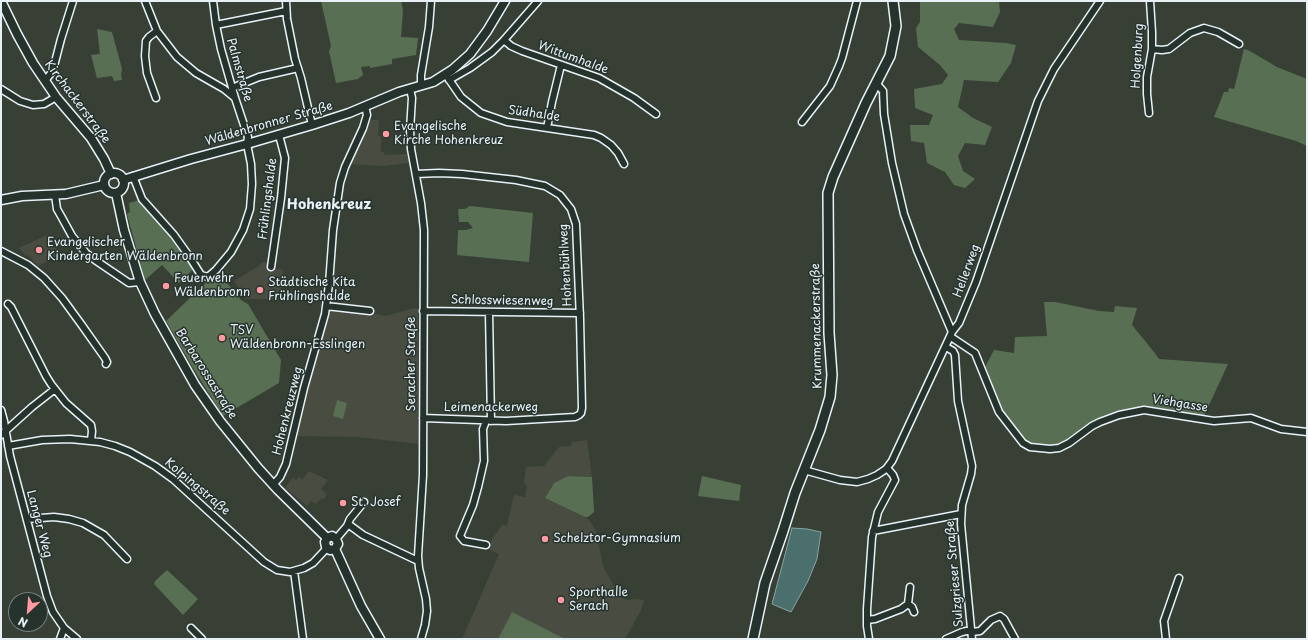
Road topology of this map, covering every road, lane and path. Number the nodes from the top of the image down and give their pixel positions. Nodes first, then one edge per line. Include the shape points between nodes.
1 (1, 1) edge
2 (73, 1) edge
3 (145, 1) edge
4 (213, 1) edge
5 (286, 1) edge
6 (431, 1) edge
7 (505, 1) edge
8 (538, 1) edge
9 (857, 1) edge
10 (892, 1) edge
11 (1100, 1) edge
12 (1150, 1) edge
13 (286, 11) junction
14 (216, 24) junction
15 (156, 31) junction
16 (504, 40) junction
17 (1239, 44) dead end
18 (1152, 49) junction
19 (561, 65) junction
20 (298, 68) junction
21 (229, 77) junction
22 (447, 77) junction
23 (45, 81) junction
24 (876, 83) junction
25 (216, 84) junction
26 (421, 86) junction
27 (1, 88) edge
28 (232, 88) junction
29 (410, 89) junction
30 (56, 97) junction
31 (156, 98) dead end
32 (235, 98) junction
33 (365, 106) junction
34 (1149, 113) dead end
35 (656, 114) dead end
36 (802, 122) dead end
37 (312, 125) junction
38 (547, 128) junction
39 (279, 135) junction
40 (246, 144) junction
41 (624, 164) dead end
42 (111, 174) junction
43 (416, 174) junction
44 (133, 176) junction
45 (123, 180) junction
46 (104, 185) junction
47 (116, 193) junction
48 (55, 195) junction
49 (1, 200) edge
50 (1, 251) edge
51 (271, 267) dead end
52 (140, 282) junction
53 (8, 304) dead end
54 (326, 306) junction
55 (370, 311) dead end
56 (423, 311) junction
57 (489, 312) junction
58 (580, 313) junction
59 (952, 334) junction
60 (946, 347) junction
61 (106, 364) dead end
62 (54, 389) junction
63 (1, 410) edge
64 (581, 414) joint
65 (423, 418) junction
66 (489, 421) junction
67 (6, 430) junction
68 (1307, 432) edge
69 (1, 435) edge
70 (92, 441) junction
71 (8, 446) junction
72 (887, 468) junction
73 (804, 470) junction
74 (273, 485) junction
75 (364, 502) dead end
76 (961, 514) junction
77 (27, 519) junction
78 (348, 524) junction
79 (873, 531) junction
80 (327, 538) junction
81 (336, 539) junction
82 (486, 545) dead end
83 (331, 548) junction
84 (127, 559) dead end
85 (418, 562) junction
86 (294, 571) junction
87 (1178, 578) dead end
88 (910, 587) dead end
89 (908, 604) junction
90 (914, 612) dead end
91 (867, 620) junction
92 (64, 628) junction
93 (191, 628) dead end
94 (972, 634) edge
95 (60, 639) edge
96 (77, 639) edge
97 (202, 639) edge
98 (303, 639) edge
99 (380, 639) edge
100 (421, 639) edge
101 (752, 639) edge
102 (869, 639) edge
103 (946, 639) edge
104 (1015, 639) edge
105 (1166, 639) edge

1 - 23 street, Kirchackerstraße
2 - 23 street via 54,66
3 - 15 street
4 - 14 street, Palmstraße
5 - 13 street
6 - 26 street
7 - 22 street, Wäldenbronner Straße via 473,50
8 - 16 street
9 - 36 street via 841,61 830,86
10 - 24 main road, Krummenackerstraße via 896,26 893,44 888,61
11 - 59 street, Hellerweg via 1054,69 1038,101 976,282
12 - 18 street, Holgenburg
13 - 14 street
13 - 20 street
14 - 21 street, Palmstraße
15 - 25 street via 185,64
15 - 31 street via 146,41 145,56 146,73
16 - 19 street, Wittumhalde via 518,49
16 - 22 street via 486,57 454,78
17 - 18 street via 1204,28 1190,33 1169,49
18 - 34 street, Holgenburg via 1147,89
19 - 35 street, Wittumhalde via 599,78
19 - 38 street
20 - 28 street via 259,77
20 - 37 street
21 - 25 street via 223,83
21 - 28 street, Palmstraße
22 - 26 street, Wäldenbronner Straße
22 - 38 street, Südhalde via 464,100 485,115 507,122
23 - 30 street, Kirchackerstraße
24 - 59 street via 883,91 892,163 904,214
24 - 73 main road, Krummenackerstraße via 829,188 829,333 832,380 825,414
25 - 32 street
26 - 29 street, Wäldenbronner Straße
27 - 30 street via 20,101 34,105 44,104
28 - 32 street, Palmstraße
29 - 33 street, Wäldenbronner Straße
29 - 43 street, Seracher Straße via 410,142
30 - 42 street, Kirchackerstraße via 91,138
32 - 40 street, Palmstraße via 248,135
33 - 37 street, Wäldenbronner Straße
33 - 54 street, Hohenkreuzweg via 367,115 363,128 340,183 331,244
37 - 39 street, Wäldenbronner Straße
38 - 41 street, Südhalde via 585,133 601,138 615,150
39 - 40 street, Wäldenbronner Straße
39 - 51 street, Frühlingshalde via 285,158
40 - 44 street, Wäldenbronner Straße
40 - 44 street, Palmstraße via 252,179 248,216 231,252 218,268 206,277 142,199
42 - 45 street via 118,174
42 - 46 street via 106,178
43 - 56 street, Seracher Straße via 424,222
43 - 58 street, Hohenbühlweg via 462,174 516,180 542,185 560,195 569,206 575,221
44 - 45 street, Wäldenbronner Straße
45 - 47 street via 123,187
46 - 47 street via 109,192
46 - 48 street
47 - 52 street, Barbarossastraße
48 - 49 street
48 - 52 street via 57,209 64,222 75,240 92,258 129,283
50 - 61 street via 28,265 44,278 72,312 104,357
52 - 74 street, Barbarossastraße via 155,314 206,401 237,444
53 - 62 street
54 - 55 street
54 - 74 street, Hohenkreuzweg via 287,460 281,475
56 - 57 street, Schlosswiesenweg
56 - 65 street, Seracher Straße
57 - 58 street, Schlosswiesenweg
57 - 66 street
58 - 64 street, Hohenbühlweg
59 - 60 street, Hellerweg
59 - 68 street, Viehgasse via 975,353 998,410 1024,444 1030,447 1059,448 1100,422 1144,410 1214,420 1251,418 1284,430
60 - 72 street, Hellerweg via 899,448
60 - 76 street, Sulzgrieser Straße via 955,355 958,401 972,466
62 - 67 street
62 - 70 street via 89,423
63 - 67 street, Langer Weg
64 - 66 street, Leimenackerweg via 575,417
65 - 66 street, Leimenackerweg
65 - 85 street, Seracher Straße
66 - 82 street via 483,429 483,465 475,499 460,534 464,541
67 - 69 street
67 - 71 street, Langer Weg
70 - 71 street, Kolpingstraße via 31,441
70 - 86 street, Kolpingstraße via 123,449 155,466 182,487 264,562 277,570
71 - 77 street, Langer Weg
72 - 73 street, Hellerweg via 874,477 854,482
72 - 79 street via 895,480 880,506
73 - 101 main road, Krummenackerstraße via 763,589
74 - 80 street, Barbarossastraße
75 - 78 street
76 - 79 street
76 - 94 street, Sulzgrieser Straße
77 - 84 street via 54,517 83,523 104,535
77 - 92 street, Langer Weg via 49,602
78 - 81 street
78 - 85 street via 362,534
79 - 91 street
80 - 81 street via 332,536
80 - 83 street via 325,544
81 - 83 street via 338,544
83 - 86 street, Kolpingstraße via 311,565
83 - 99 street
85 - 100 street, Seracher Straße via 427,607
86 - 98 street
87 - 105 street via 1164,621
88 - 89 street
89 - 90 street
89 - 91 street
91 - 102 street
92 - 95 street
92 - 96 street, Langer Weg
93 - 97 street
94 - 103 street via 963,631
94 - 104 street via 1000,616

